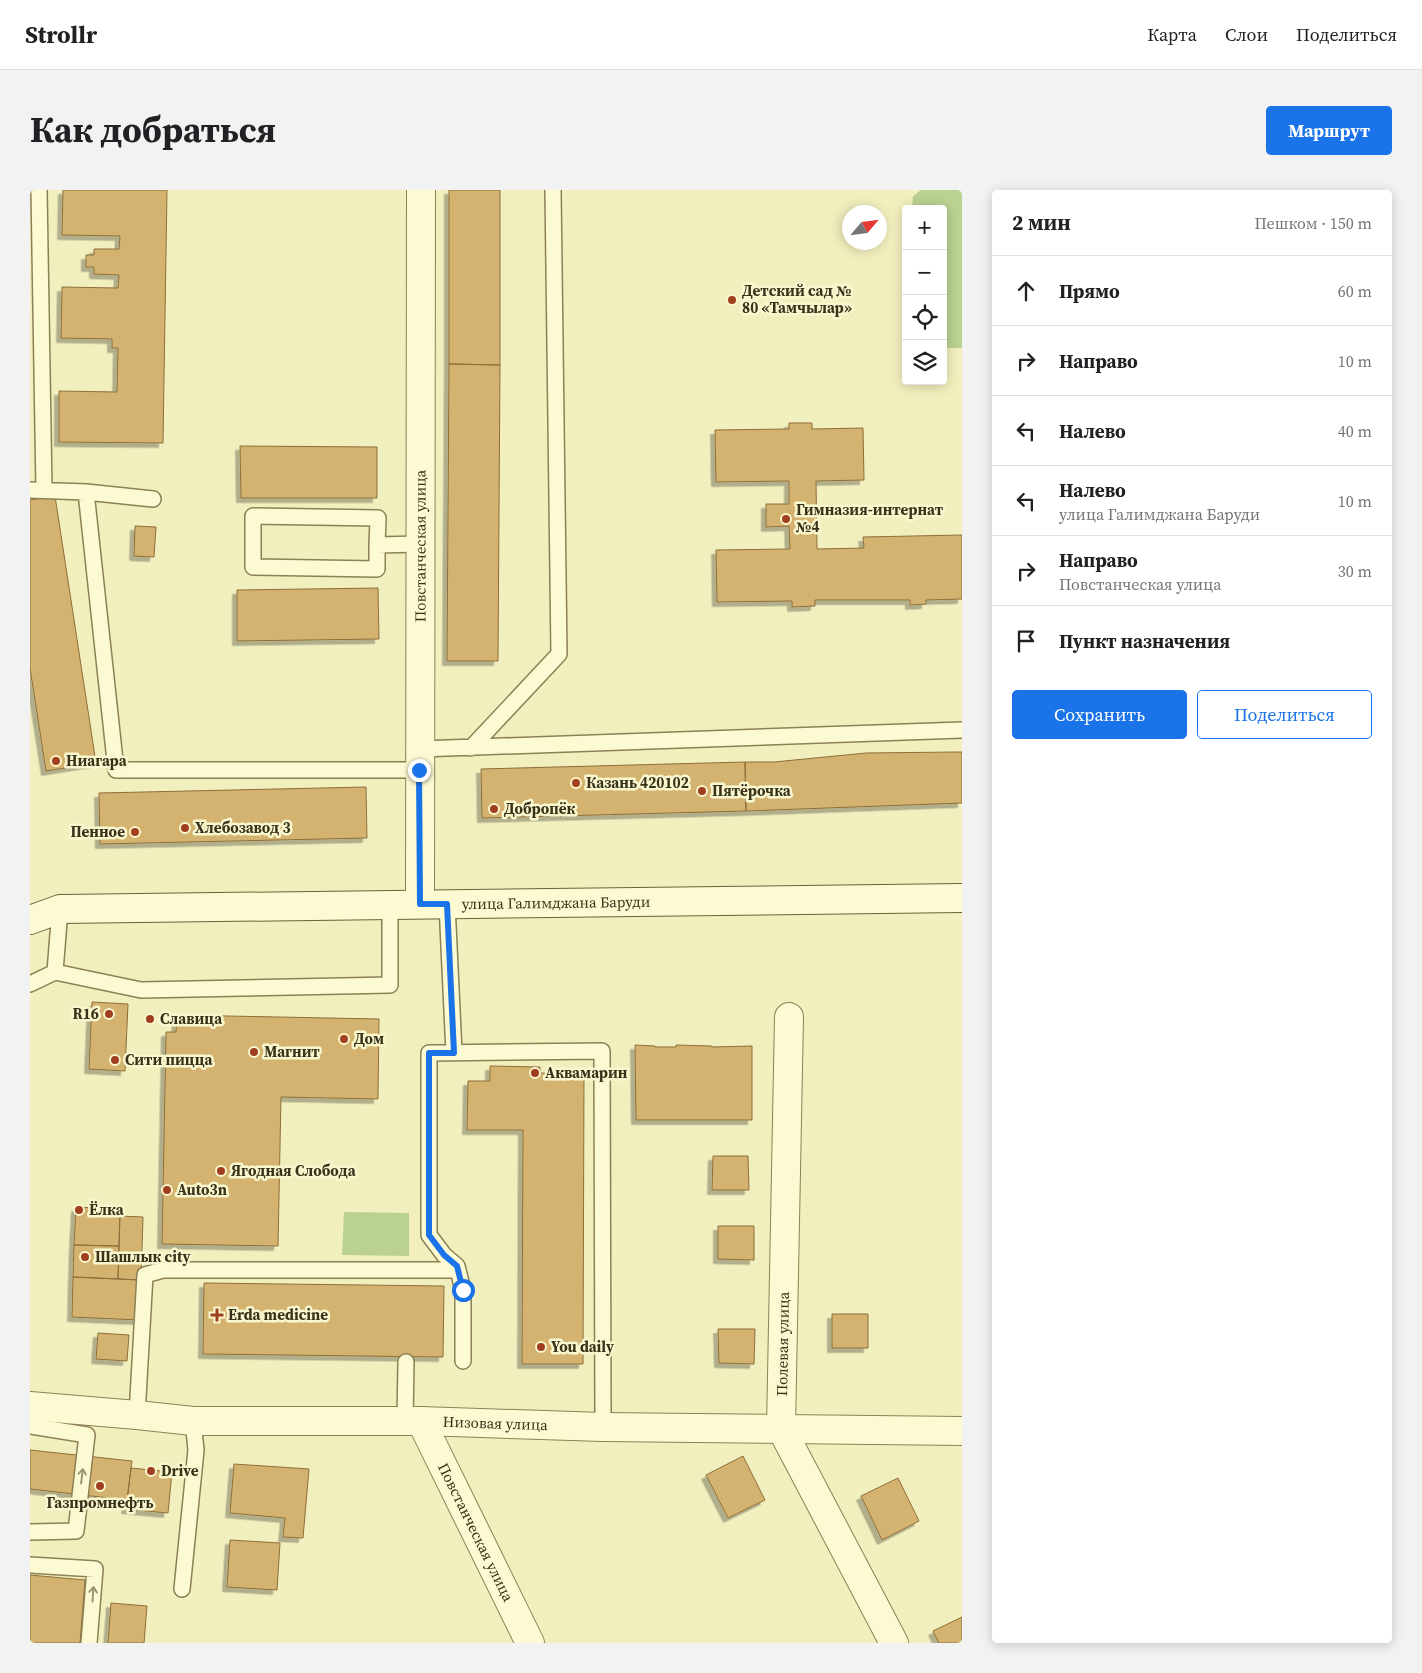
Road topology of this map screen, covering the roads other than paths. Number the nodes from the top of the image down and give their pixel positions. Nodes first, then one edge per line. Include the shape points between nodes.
1 (38, 190) edge
2 (421, 190) edge
3 (553, 190) edge
4 (37, 490) edge
5 (86, 492) junction
6 (153, 500) dead end
7 (420, 544) junction
8 (377, 545) junction
9 (962, 730) edge
10 (471, 748) junction
11 (420, 760) junction
12 (30, 898) edge
13 (962, 898) edge
14 (390, 904) junction
15 (420, 904) junction
16 (447, 904) junction
17 (60, 909) junction
18 (30, 920) edge
19 (55, 972) junction
20 (30, 984) edge
21 (789, 1017) dead end
22 (454, 1053) junction
23 (458, 1270) junction
24 (463, 1361) dead end
25 (406, 1362) dead end
26 (30, 1406) edge
27 (137, 1415) junction
28 (193, 1421) junction
29 (413, 1421) junction
30 (30, 1426) edge
31 (603, 1427) junction
32 (781, 1428) junction
33 (962, 1432) edge
34 (30, 1532) edge
35 (30, 1565) edge
36 (182, 1589) dead end
37 (90, 1643) edge
38 (530, 1643) edge
39 (894, 1643) edge

1 - 4 lane
2 - 7 street, Повстанческая улица
3 - 10 lane via 560,654
4 - 5 lane
5 - 6 lane
5 - 11 lane via 116,770
7 - 8 lane
7 - 11 street, Повстанческая улица
8 - 8 lane via 378,518 253,516 253,567 377,569
9 - 10 lane
10 - 11 lane
11 - 15 street, Повстанческая улица
12 - 17 street, улица Галимджана Баруди
13 - 16 street, улица Галимджана Баруди
14 - 15 street, улица Галимджана Баруди
14 - 17 street, улица Галимджана Баруди
14 - 19 lane via 390,986 141,990
15 - 16 street, улица Галимджана Баруди
16 - 22 lane
17 - 18 street, улица Галимджана Баруди
17 - 19 lane
19 - 20 lane
21 - 32 street, Полевая улица
22 - 23 lane via 429,1053 429,1235
22 - 31 lane via 602,1051
23 - 24 lane via 463,1290
23 - 27 lane via 163,1270 145,1275
25 - 29 lane
26 - 27 street, Низовая улица
27 - 28 street, Низовая улица
28 - 29 street, Низовая улица
28 - 36 lane via 196,1450
29 - 31 street, Низовая улица
29 - 38 street, Повстанческая улица
34 -> 30 lane via 76,1530 87,1435
31 - 32 street, Низовая улица
32 - 33 street, Низовая улица
32 - 39 street, Полевая улица
37 -> 35 lane via 95,1569

